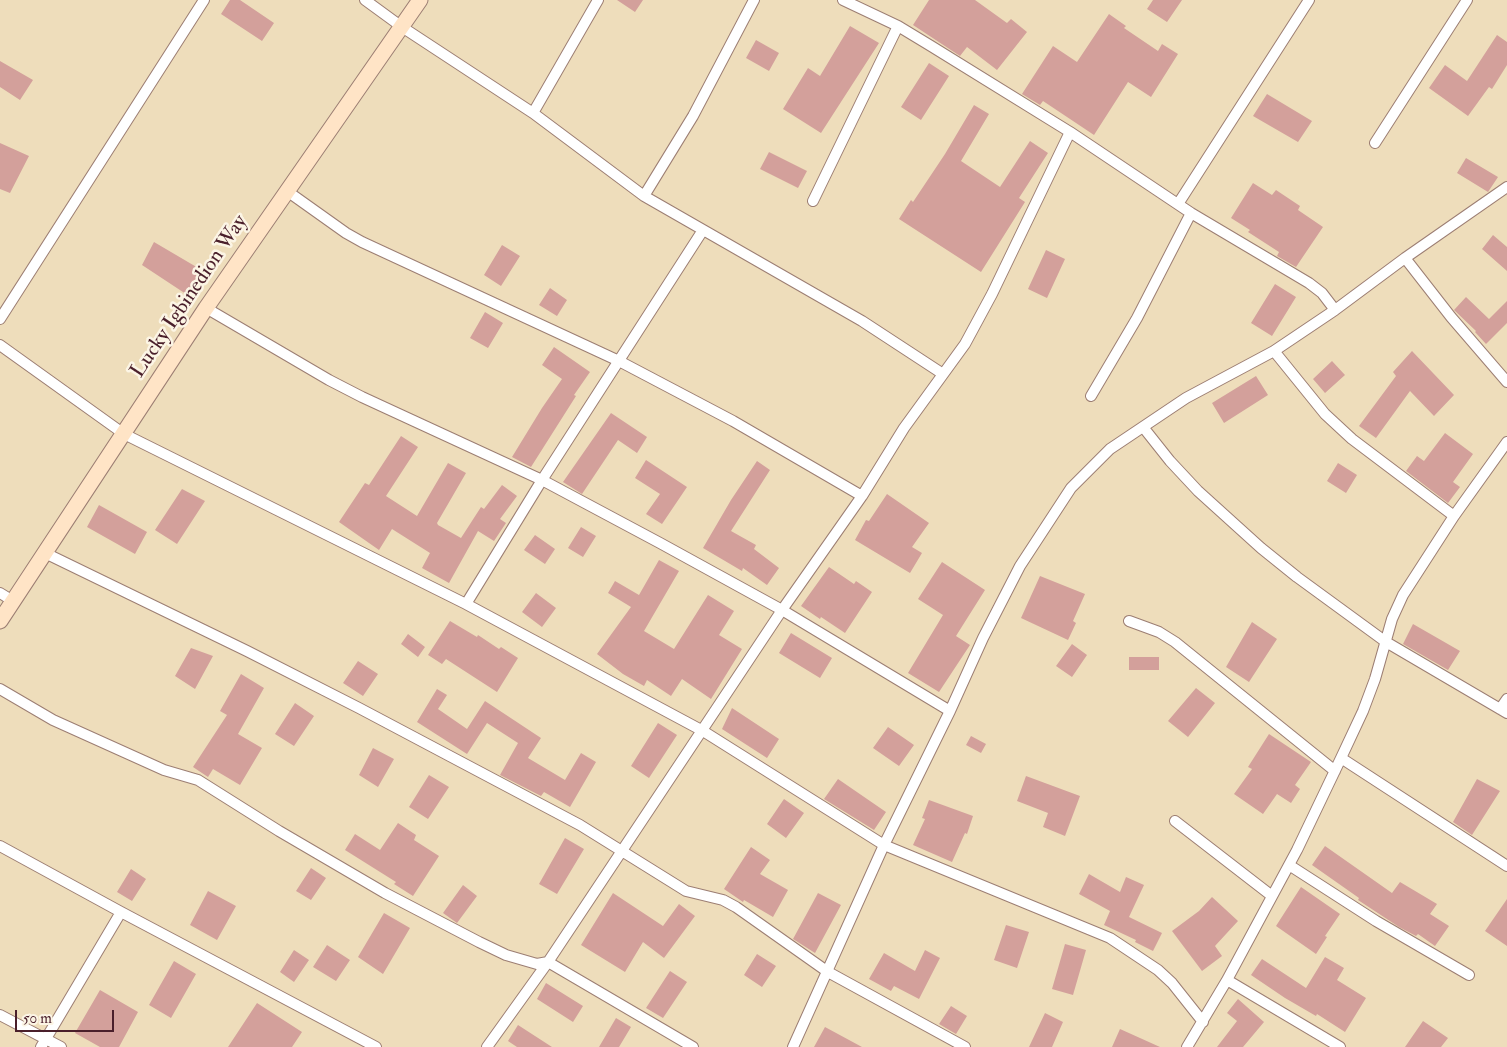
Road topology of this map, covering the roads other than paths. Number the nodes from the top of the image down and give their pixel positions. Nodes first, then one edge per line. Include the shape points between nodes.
1 (204, 0) edge
2 (365, 0) edge
3 (420, 0) edge
4 (598, 0) edge
5 (754, 0) edge
6 (843, 0) edge
7 (1309, 0) edge
8 (1468, 0) edge
9 (898, 26) junction
10 (402, 27) junction
11 (533, 113) junction
12 (1070, 132) junction
13 (1375, 143) dead end
14 (1507, 186) edge
15 (287, 191) junction
16 (644, 196) junction
17 (813, 201) dead end
18 (1178, 204) junction
19 (1191, 213) junction
20 (703, 230) junction
21 (1405, 258) junction
22 (206, 308) junction
23 (1335, 310) junction
24 (0, 319) edge
25 (0, 345) edge
26 (1274, 351) junction
27 (619, 361) junction
28 (943, 374) junction
29 (1507, 382) edge
30 (1091, 396) dead end
31 (1143, 427) junction
32 (124, 434) junction
33 (1507, 442) edge
34 (542, 480) junction
35 (862, 496) junction
36 (1454, 516) junction
37 (45, 553) junction
38 (0, 593) edge
39 (13, 601) junction
40 (466, 604) junction
41 (782, 610) junction
42 (0, 621) edge
43 (1130, 621) dead end
44 (1386, 642) junction
45 (0, 689) edge
46 (1507, 699) edge
47 (950, 711) junction
48 (1504, 711) edge
49 (702, 731) junction
50 (1341, 758) junction
51 (1335, 771) junction
52 (1175, 821) dead end
53 (884, 845) junction
54 (0, 846) edge
55 (622, 850) junction
56 (1289, 865) junction
57 (1507, 866) edge
58 (1272, 896) junction
59 (121, 912) junction
60 (548, 962) junction
61 (828, 972) junction
62 (1469, 975) dead end
63 (1227, 980) junction
64 (0, 1015) edge
65 (1203, 1022) junction
66 (43, 1043) edge
67 (61, 1047) edge
68 (376, 1047) edge
69 (487, 1047) edge
70 (692, 1047) edge
71 (793, 1047) edge
72 (965, 1047) edge
73 (1187, 1047) edge
74 (1340, 1047) edge

1 - 24 street
2 - 10 street
3 - 10 street, Lucky Igbinedion Way
4 - 11 street
5 - 16 street via 693,116
6 - 9 street
7 - 18 street
8 - 13 street
9 - 12 street
9 - 17 street
10 - 11 street
10 - 15 street, Lucky Igbinedion Way
11 - 16 street
12 - 18 street
12 - 28 street via 992,294 965,344
14 - 21 street
15 - 22 street, Lucky Igbinedion Way
15 - 27 street via 346,234
16 - 20 street
18 - 19 street
19 - 23 street via 1309,283
19 - 30 street via 1137,318
20 - 27 street
20 - 28 street via 862,321
21 - 23 street
21 - 29 street via 1450,317
22 - 32 street, Lucky Igbinedion Way
22 - 34 street via 362,397
23 - 26 street
25 - 32 street
26 - 31 street via 1186,398
26 - 36 street via 1332,421
27 - 34 street
27 - 35 street via 733,421
28 - 35 street via 904,428
31 - 44 street via 1198,491 1236,526 1310,587
31 - 47 street via 1110,449 1071,488 1020,566
32 - 37 street, Lucky Igbinedion Way
32 - 40 street
33 - 36 street
34 - 40 street
34 - 41 street
35 - 41 street
36 - 44 street via 1403,595
37 - 39 street, Lucky Igbinedion Way
37 - 55 street via 360,708
38 - 39 street
39 - 42 street, Lucky Igbinedion Way
40 - 49 street
41 - 47 street
41 - 49 street
43 - 51 street via 1175,642
44 - 48 street
44 - 50 street via 1366,703
45 - 60 street via 53,720 164,770 198,780 377,888 479,942 531,963
46 - 48 street
47 - 53 street
49 - 53 street
49 - 55 street
50 - 51 street
50 - 57 street
51 - 56 street
52 - 58 street
53 - 61 street
53 - 65 street via 1110,938 1158,970
54 - 59 street
55 - 60 street
55 - 61 street via 686,891 724,900 736,907
56 - 58 street
56 - 62 street
58 - 63 street
59 - 66 street
59 - 68 street
60 - 69 street
60 - 70 street
61 - 71 street
61 - 72 street
63 - 65 street
63 - 74 street
64 - 66 street
65 - 73 street
66 - 67 street

